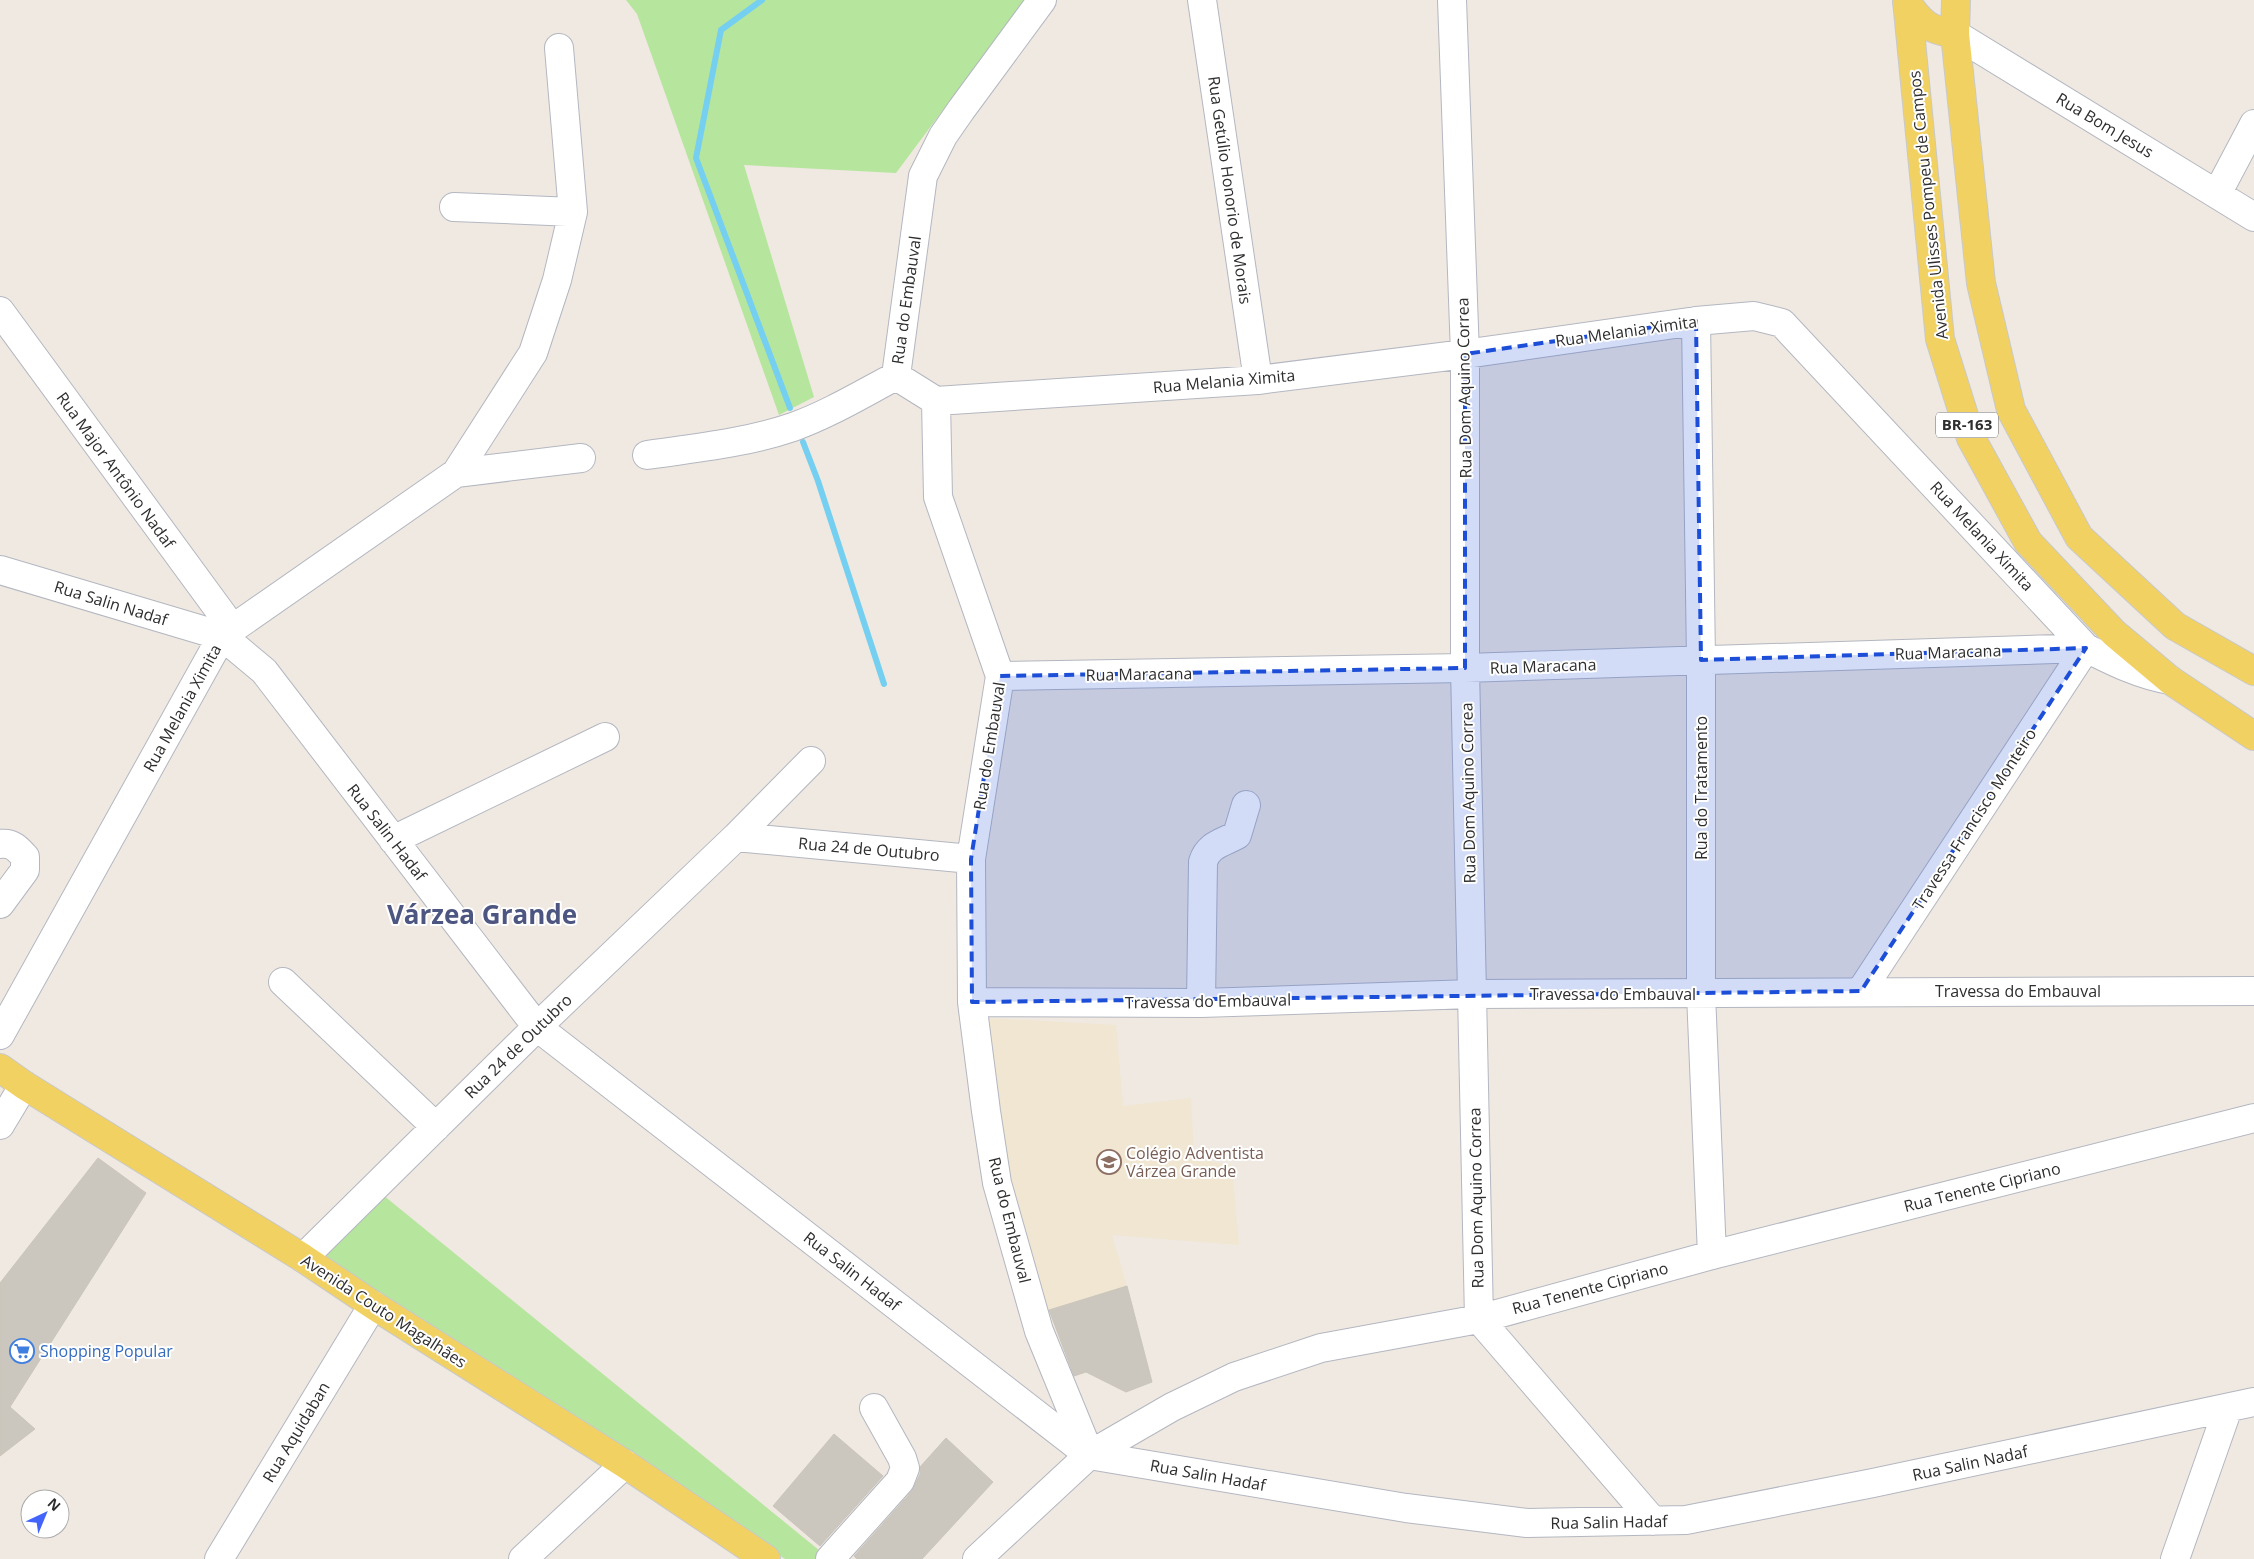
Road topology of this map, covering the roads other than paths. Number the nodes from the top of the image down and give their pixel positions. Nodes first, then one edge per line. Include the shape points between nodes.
1 (1042, 0) edge
2 (1202, 0) edge
3 (1452, 0) edge
4 (1956, 0) edge
5 (1907, 1) edge
6 (1955, 34) junction
7 (559, 48) dead end
8 (2254, 124) edge
9 (2217, 194) junction
10 (454, 207) dead end
11 (573, 212) junction
12 (2254, 217) edge
13 (0, 311) edge
14 (1696, 321) junction
15 (1465, 354) junction
16 (896, 376) junction
17 (1258, 380) junction
18 (936, 401) junction
19 (647, 455) dead end
20 (581, 458) dead end
21 (456, 473) junction
22 (0, 570) edge
23 (227, 632) junction
24 (2086, 648) junction
25 (1701, 660) junction
26 (1465, 668) junction
27 (2254, 671) edge
28 (1000, 676) junction
29 (2170, 680) junction
30 (2254, 736) edge
31 (605, 737) dead end
32 (811, 761) dead end
33 (1246, 805) dead end
34 (736, 837) junction
35 (393, 840) junction
36 (0, 844) edge
37 (972, 859) junction
38 (0, 904) edge
39 (283, 982) dead end
40 (1861, 991) junction
41 (2254, 991) edge
42 (1472, 994) junction
43 (1701, 994) junction
44 (972, 1002) junction
45 (1201, 1003) junction
46 (537, 1027) junction
47 (0, 1035) edge
48 (0, 1068) edge
49 (24, 1085) junction
50 (2254, 1118) edge
51 (0, 1124) edge
52 (436, 1127) junction
53 (1712, 1255) junction
54 (303, 1258) junction
55 (372, 1306) junction
56 (1479, 1318) junction
57 (2254, 1402) edge
58 (874, 1408) dead end
59 (2228, 1408) junction
60 (1089, 1455) junction
61 (625, 1464) junction
62 (1686, 1520) joint
63 (1653, 1521) junction
64 (219, 1559) edge
65 (523, 1559) edge
66 (766, 1559) edge
67 (830, 1559) edge
68 (977, 1559) edge
69 (2175, 1559) edge

1 - 16 street, Rua do Embauval via 960,110 923,176
2 - 17 street, Rua Getúlio Honorio de Morais
3 - 15 street, Rua Dom Aquino Correa
4 - 6 main road, BR-163
5 - 6 main road via 1926,25 1939,32
5 - 29 main road, Avenida Ulisses Pompeu de Campos / BR-163 via 1940,339 1971,438 2028,542 2114,633
6 - 9 street, Rua Bom Jesus
6 - 27 main road, BR-163 via 1981,283 2011,410 2078,538 2175,626
7 - 11 street
8 - 9 street
9 - 12 street, Rua Bom Jesus
10 - 11 street
11 - 21 street via 557,280 533,353
13 - 23 street, Rua Major Antônio Nadaf
14 - 15 street, Rua Melania Ximita
14 - 24 street, Rua Melania Ximita via 1754,316 1782,323
14 - 25 street, Rua do Tratamento
15 - 17 street, Rua Melania Ximita
15 - 26 street, Rua Dom Aquino Correa
16 - 18 street, Rua do Embauval
16 - 19 street via 832,410 793,426 747,440
17 - 18 street, Rua Melania Ximita
18 - 28 street, Rua do Embauval via 938,497
20 - 21 street, Rua Melania Ximita
21 - 23 street, Rua Melania Ximita
22 - 23 street, Rua Salin Nadaf
23 - 35 street, Rua Salin Hadaf via 264,672
23 - 47 street, Rua Melania Ximita
24 - 25 street, Rua Maracana
24 - 29 street, Rua Melania Ximita via 2149,676
24 - 40 street, Travessa Francisco Monteiro
25 - 26 street, Rua Maracana
25 - 43 street, Rua do Tratamento
26 - 28 street, Rua Maracana
26 - 42 street, Rua Dom Aquino Correa
28 - 37 street, Rua do Embauval
29 - 30 main road, Avenida Ulisses Pompeu de Campos / BR-163
31 - 35 street
32 - 34 street, Rua 24 de Outubro
33 - 45 street via 1237,835 1206,852 1203,862
34 - 37 street, Rua 24 de Outubro
34 - 46 street, Rua 24 de Outubro
35 - 46 street, Rua Salin Hadaf
36 - 38 street via 7,843 17,848 25,857 25,870
37 - 44 street, Rua do Embauval
39 - 52 street
40 - 41 street, Travessa do Embauval
40 - 43 street, Travessa do Embauval
42 - 43 street, Travessa do Embauval
42 - 45 street, Travessa do Embauval
42 - 56 street, Rua Dom Aquino Correa
43 - 53 street, Rua do Tratamento
44 - 45 street, Travessa do Embauval
44 - 60 street, Rua do Embauval via 997,1183 1040,1331
46 - 52 street, Rua 24 de Outubro
46 - 60 street, Rua Salin Hadaf
48 - 49 main road, Avenida Couto Magalhães
49 - 51 street
49 - 54 main road, Avenida Couto Magalhães
50 - 53 street, Rua Tenente Cipriano
52 - 54 street, Rua 24 de Outubro
53 - 56 street, Rua Tenente Cipriano
54 - 55 main road, Avenida Couto Magalhães
55 - 61 main road, Avenida Couto Magalhães
55 - 64 street, Rua Aquidaban
56 - 60 street, Rua Tenente Cipriano via 1322,1348 1234,1377 1172,1407
56 - 63 street
57 - 59 street, Rua Salin Nadaf
58 - 67 street via 905,1468 900,1482
59 - 62 street, Rua Salin Nadaf
59 - 69 street
60 - 63 street, Rua Salin Hadaf via 1406,1508 1527,1523
60 - 68 street, Rua Tenente Cipriano
61 - 65 street
61 - 66 main road, Avenida Couto Magalhães
62 - 63 street, Rua Salin Hadaf

